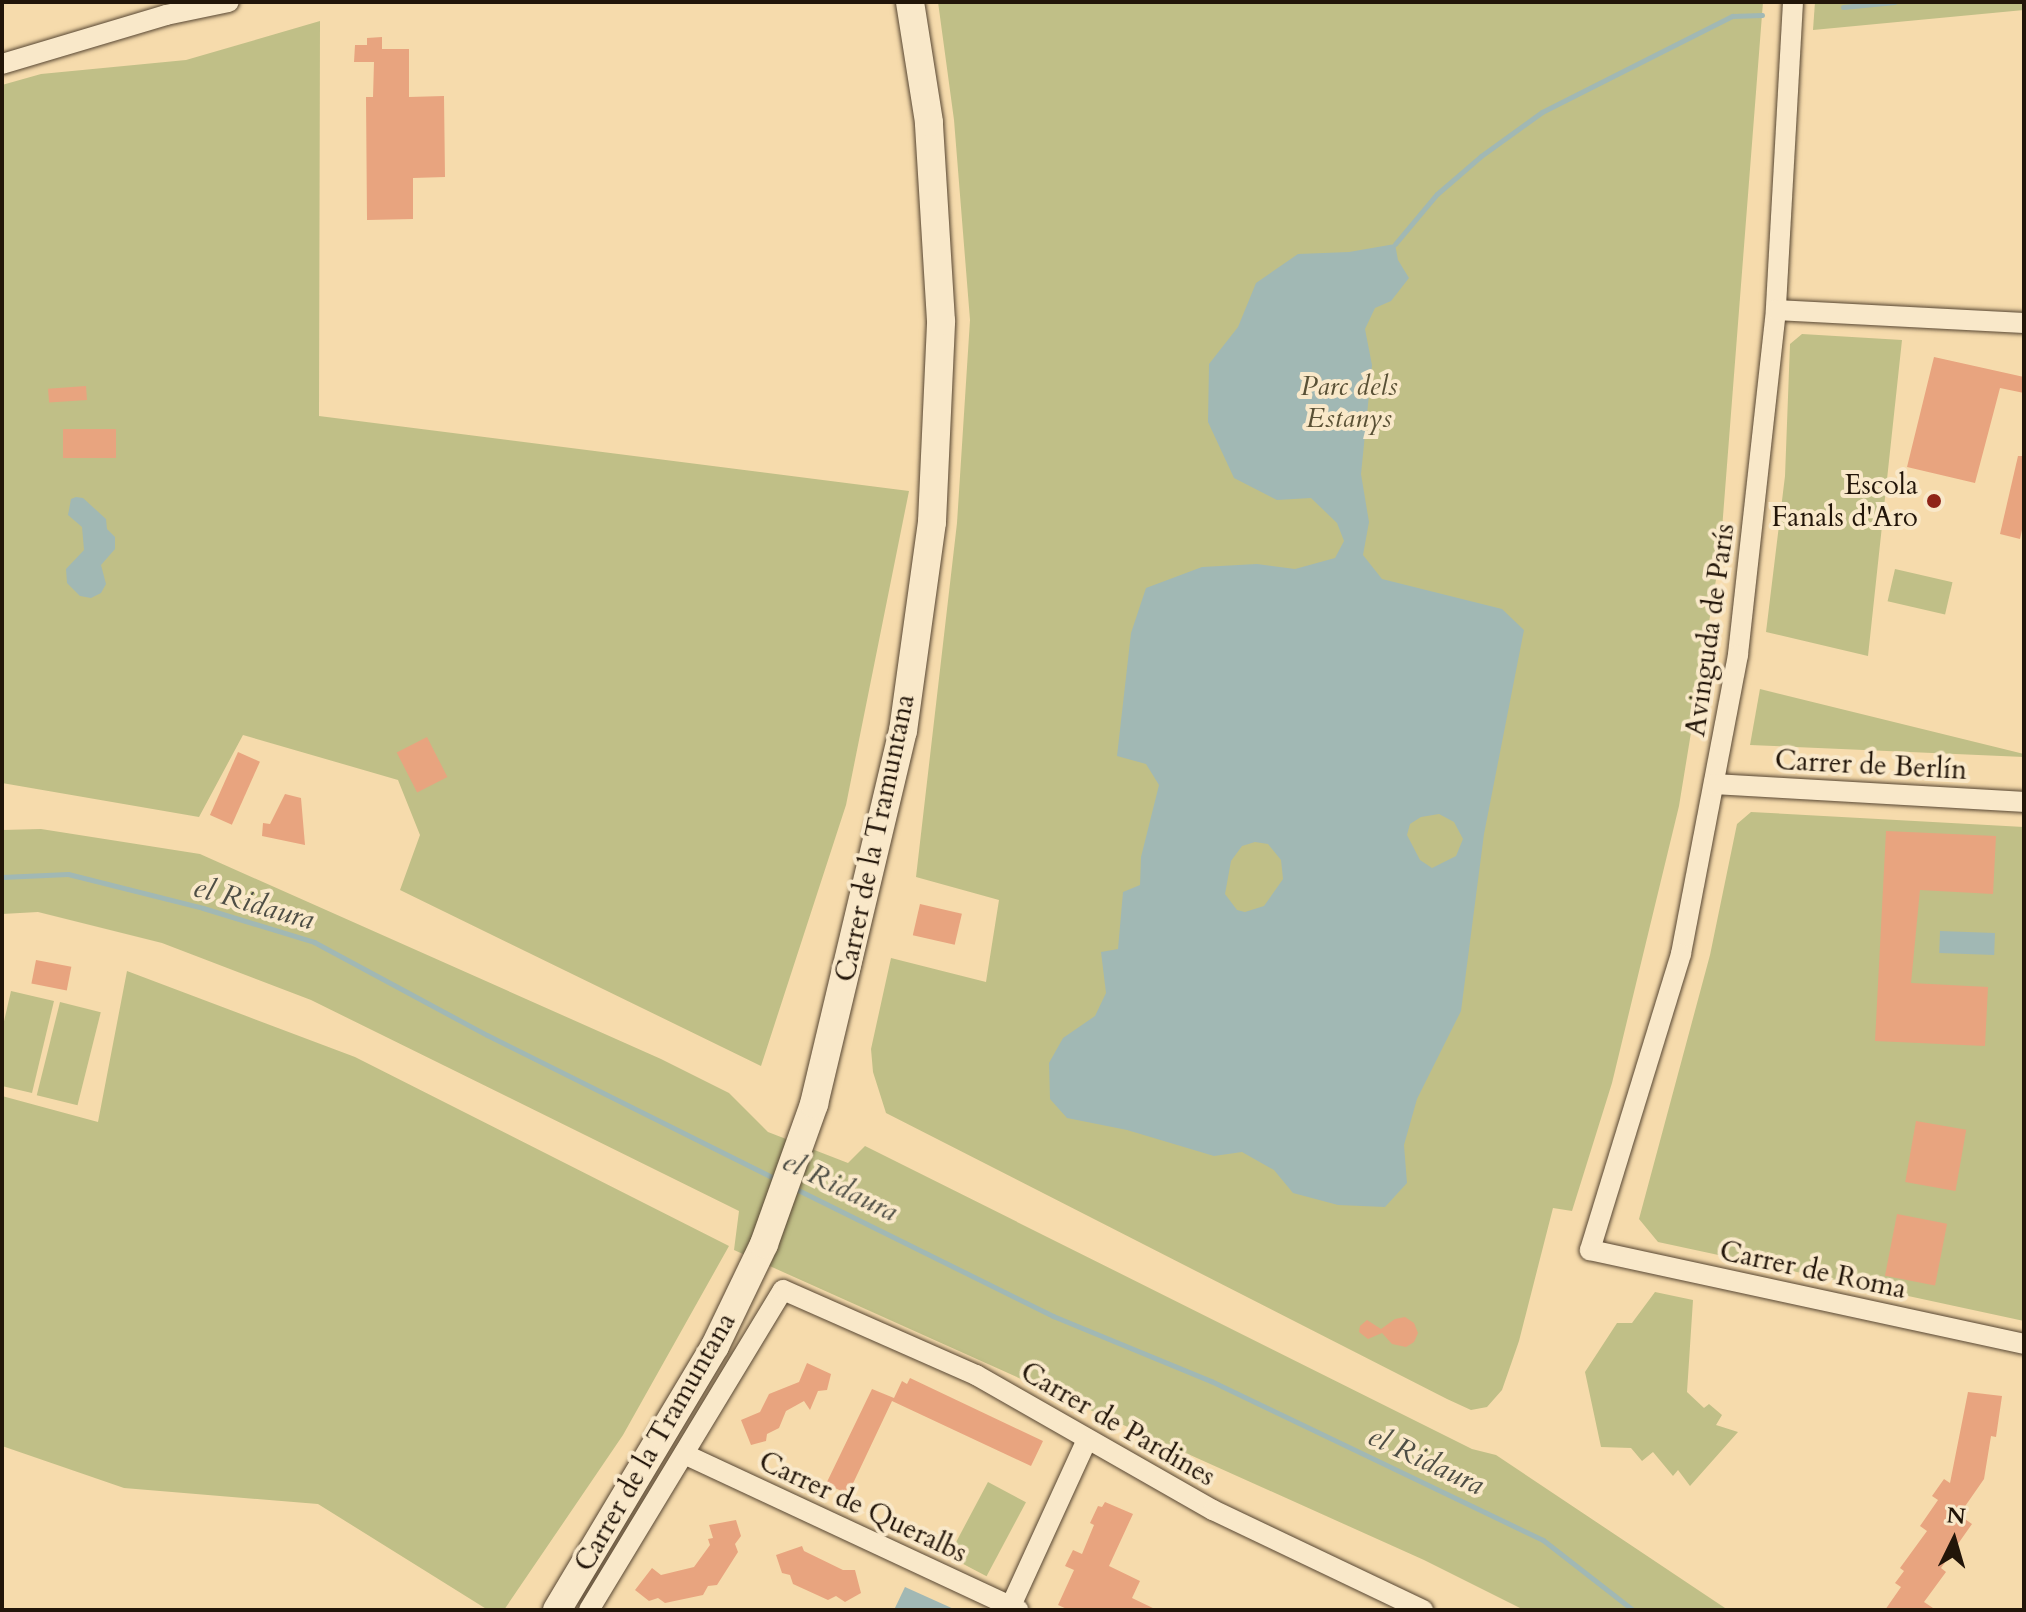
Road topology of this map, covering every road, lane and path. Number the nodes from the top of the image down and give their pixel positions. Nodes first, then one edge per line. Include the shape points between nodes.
1 (229, 2) edge
2 (910, 2) edge
3 (1793, 2) edge
4 (2, 64) edge
5 (1776, 310) junction
6 (2024, 323) edge
7 (1715, 784) junction
8 (2024, 802) edge
9 (1590, 1250) joint
10 (2024, 1344) edge
11 (1087, 1440) junction
12 (684, 1454) junction
13 (572, 1608) edge
14 (1413, 1608) edge
15 (1013, 1609) edge

1 - 4 street via 166,15
2 - 13 main road, Carrer de la Tramuntana via 929,122 941,321 932,522 903,731 814,1104 764,1244 715,1346
3 - 5 street, Avinguda de París
5 - 6 street
5 - 7 street, Avinguda de París via 1738,655
7 - 8 street, Carrer de Berlín
7 - 9 street, Avinguda de París via 1681,954
9 - 10 street, Carrer de Roma
11 - 12 street, Carrer de Pardines via 976,1375 783,1290
11 - 14 street, Carrer de Pardines via 1213,1510
11 - 15 street
12 - 13 street
12 - 15 street, Carrer de Queralbs

